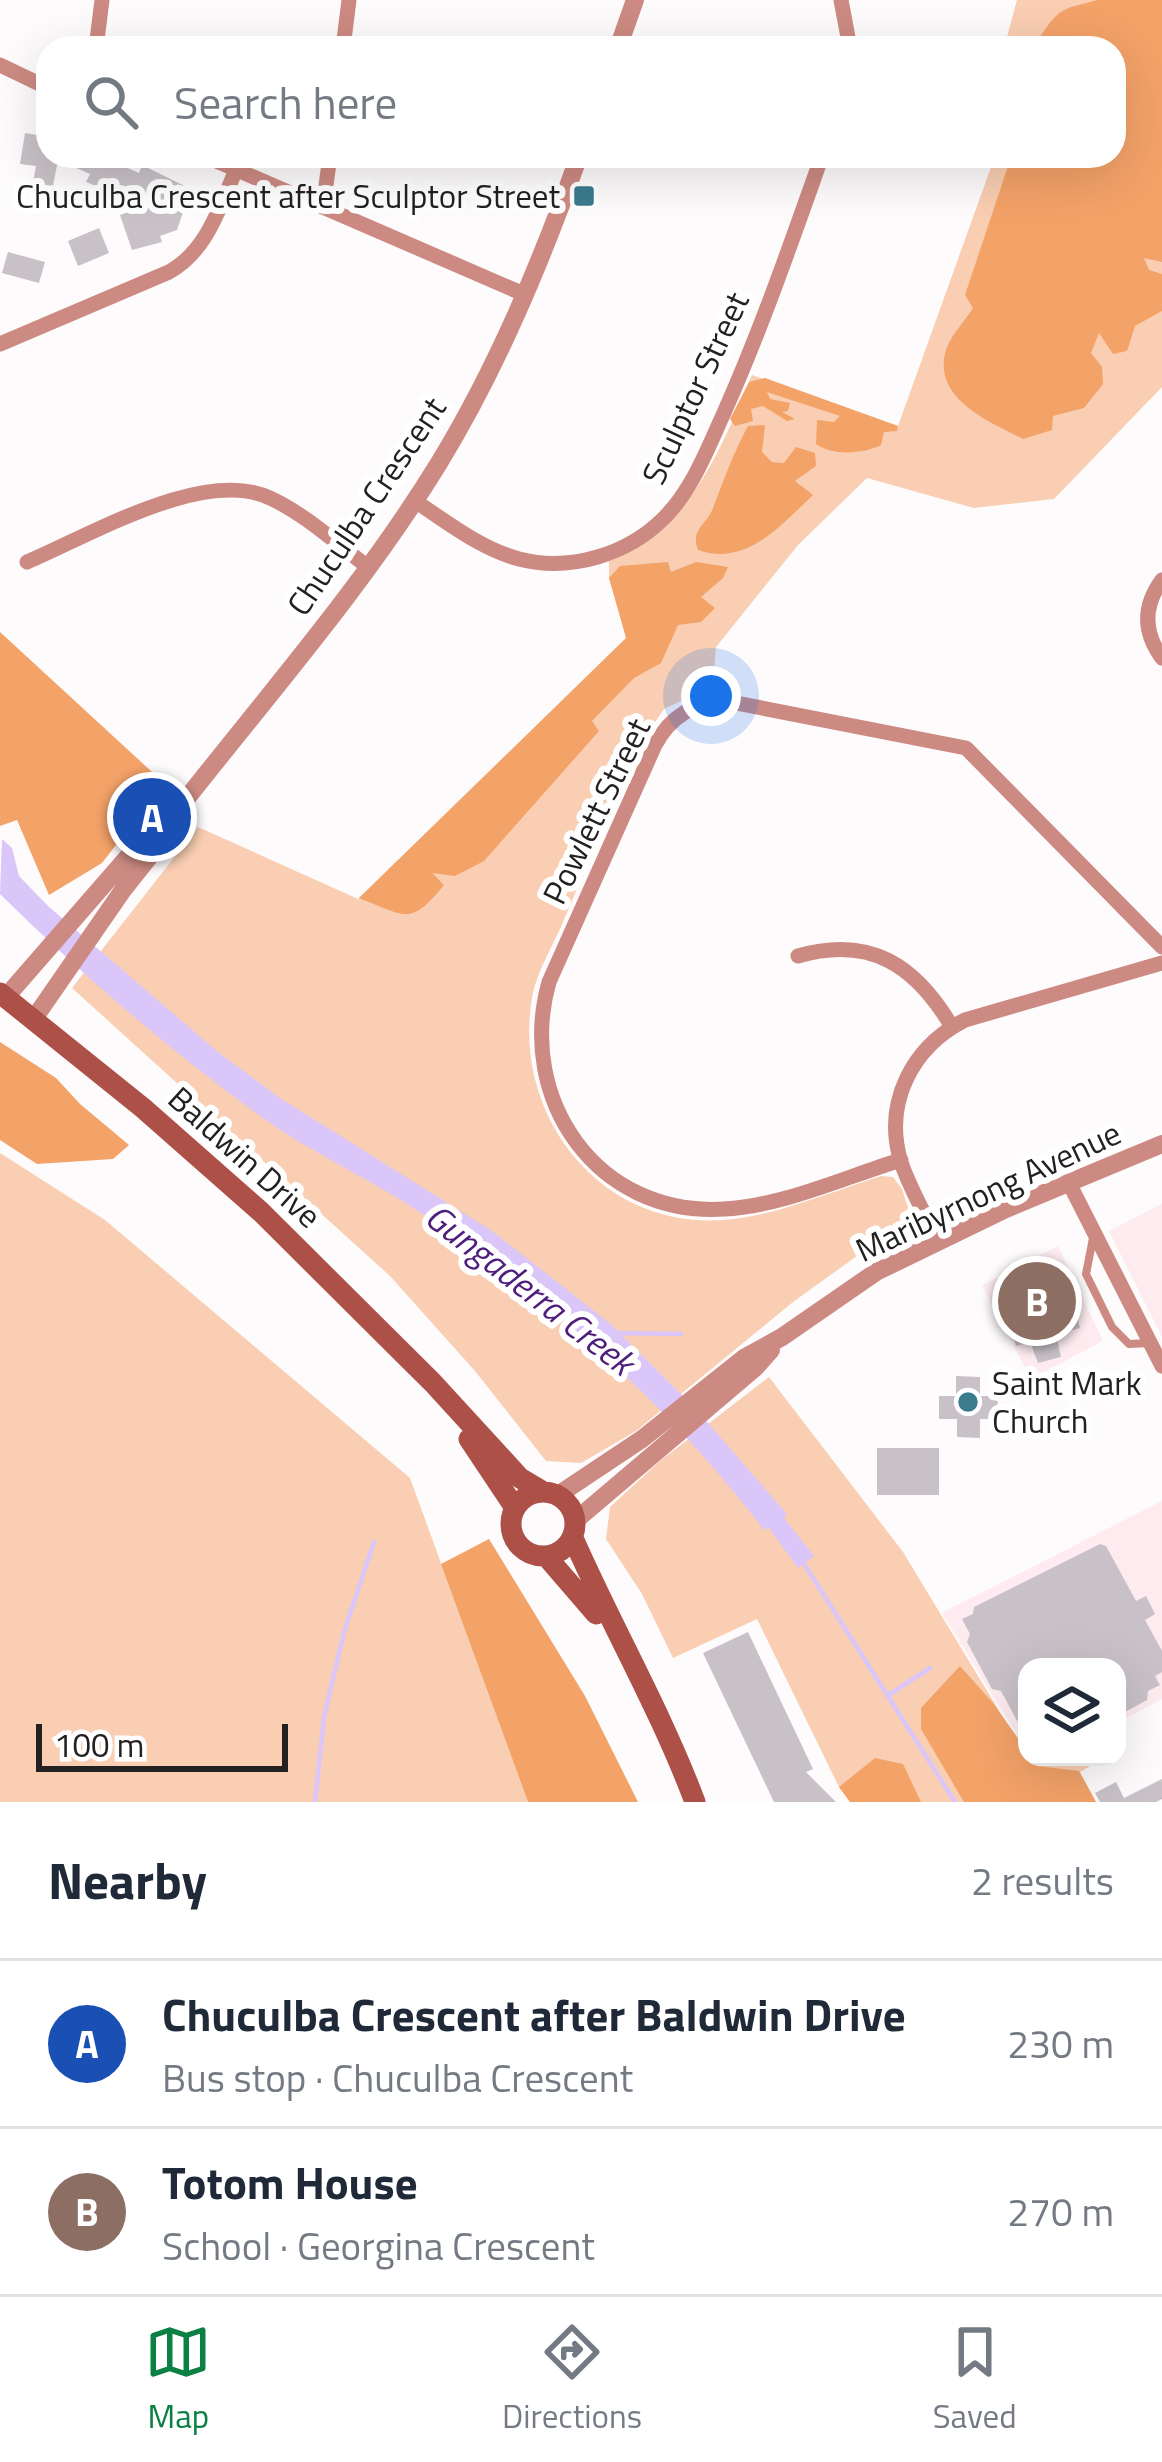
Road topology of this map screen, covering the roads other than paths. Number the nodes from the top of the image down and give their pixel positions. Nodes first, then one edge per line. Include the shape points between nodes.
1 (102, 0) edge
2 (349, 0) edge
3 (635, 0) edge
4 (841, 0) edge
5 (98, 36) edge
6 (344, 36) edge
7 (622, 36) edge
8 (848, 36) edge
9 (0, 65) edge
10 (36, 82) edge
11 (232, 168) edge
12 (328, 168) edge
13 (574, 168) edge
14 (818, 168) edge
15 (236, 170) junction
16 (323, 208) junction
17 (526, 295) junction
18 (0, 344) edge
19 (415, 501) junction
20 (27, 562) dead end
21 (368, 567) junction
22 (1162, 580) edge
23 (1162, 658) edge
24 (187, 798) junction
25 (1162, 947) edge
26 (799, 956) dead end
27 (1162, 963) edge
28 (3, 996) edge
29 (32, 1020) junction
30 (952, 1027) junction
31 (1162, 1144) edge
32 (901, 1160) junction
33 (1069, 1183) junction
34 (1095, 1233) junction
35 (937, 1239) junction
36 (1150, 1342) junction
37 (1162, 1366) edge
38 (433, 1383) junction
39 (648, 1446) junction
40 (550, 1493) junction
41 (514, 1508) junction
42 (574, 1529) junction
43 (546, 1556) junction
44 (625, 1652) junction
45 (694, 1802) edge

1 - 5 street
2 - 6 street
3 - 7 street
4 - 8 street
9 - 10 street
11 - 15 street
12 - 16 street
13 - 17 street, Chuculba Crescent
14 - 19 street, Sculptor Street via 715,434 683,495 648,532 603,556 536,562 487,547
15 - 16 street
15 - 18 street via 203,242 179,266
16 - 17 street
17 - 19 street, Chuculba Crescent
19 - 21 street, Chuculba Crescent
20 - 21 street via 190,492 221,488 271,498
21 - 24 street, Chuculba Crescent
22 - 23 street via 1147,618
24 - 28 street, Chuculba Crescent
24 - 29 street, Chuculba Crescent
25 - 32 street, Powlett Street via 966,748 737,702 704,704 675,719 655,745 549,982 541,1053 562,1121 609,1175 640,1194 692,1208 746,1207
26 - 30 street via 842,949 885,958 921,982
27 - 30 street
28 - 29 main road, Baldwin Drive
29 - 38 main road, Baldwin Drive via 261,1212
30 - 32 street via 906,1078 896,1119
31 - 33 street, Maribyrnong Avenue
32 - 35 street
33 - 34 street
33 - 35 street, Maribyrnong Avenue
34 - 36 street
34 - 36 lane via 1085,1262 1098,1300 1121,1340
35 - 39 street, Maribyrnong Avenue via 782,1337 755,1368
36 - 37 street
38 - 40 main road, Baldwin Drive via 520,1478
38 - 41 main road, Baldwin Drive
39 - 40 street, Maribyrnong Avenue
39 - 42 street, Maribyrnong Avenue
40 - 41 main road
40 - 42 main road via 567,1501
41 - 43 main road via 513,1537 525,1551
42 - 43 main road via 566,1547
42 - 44 main road
43 - 44 main road
44 - 45 main road

